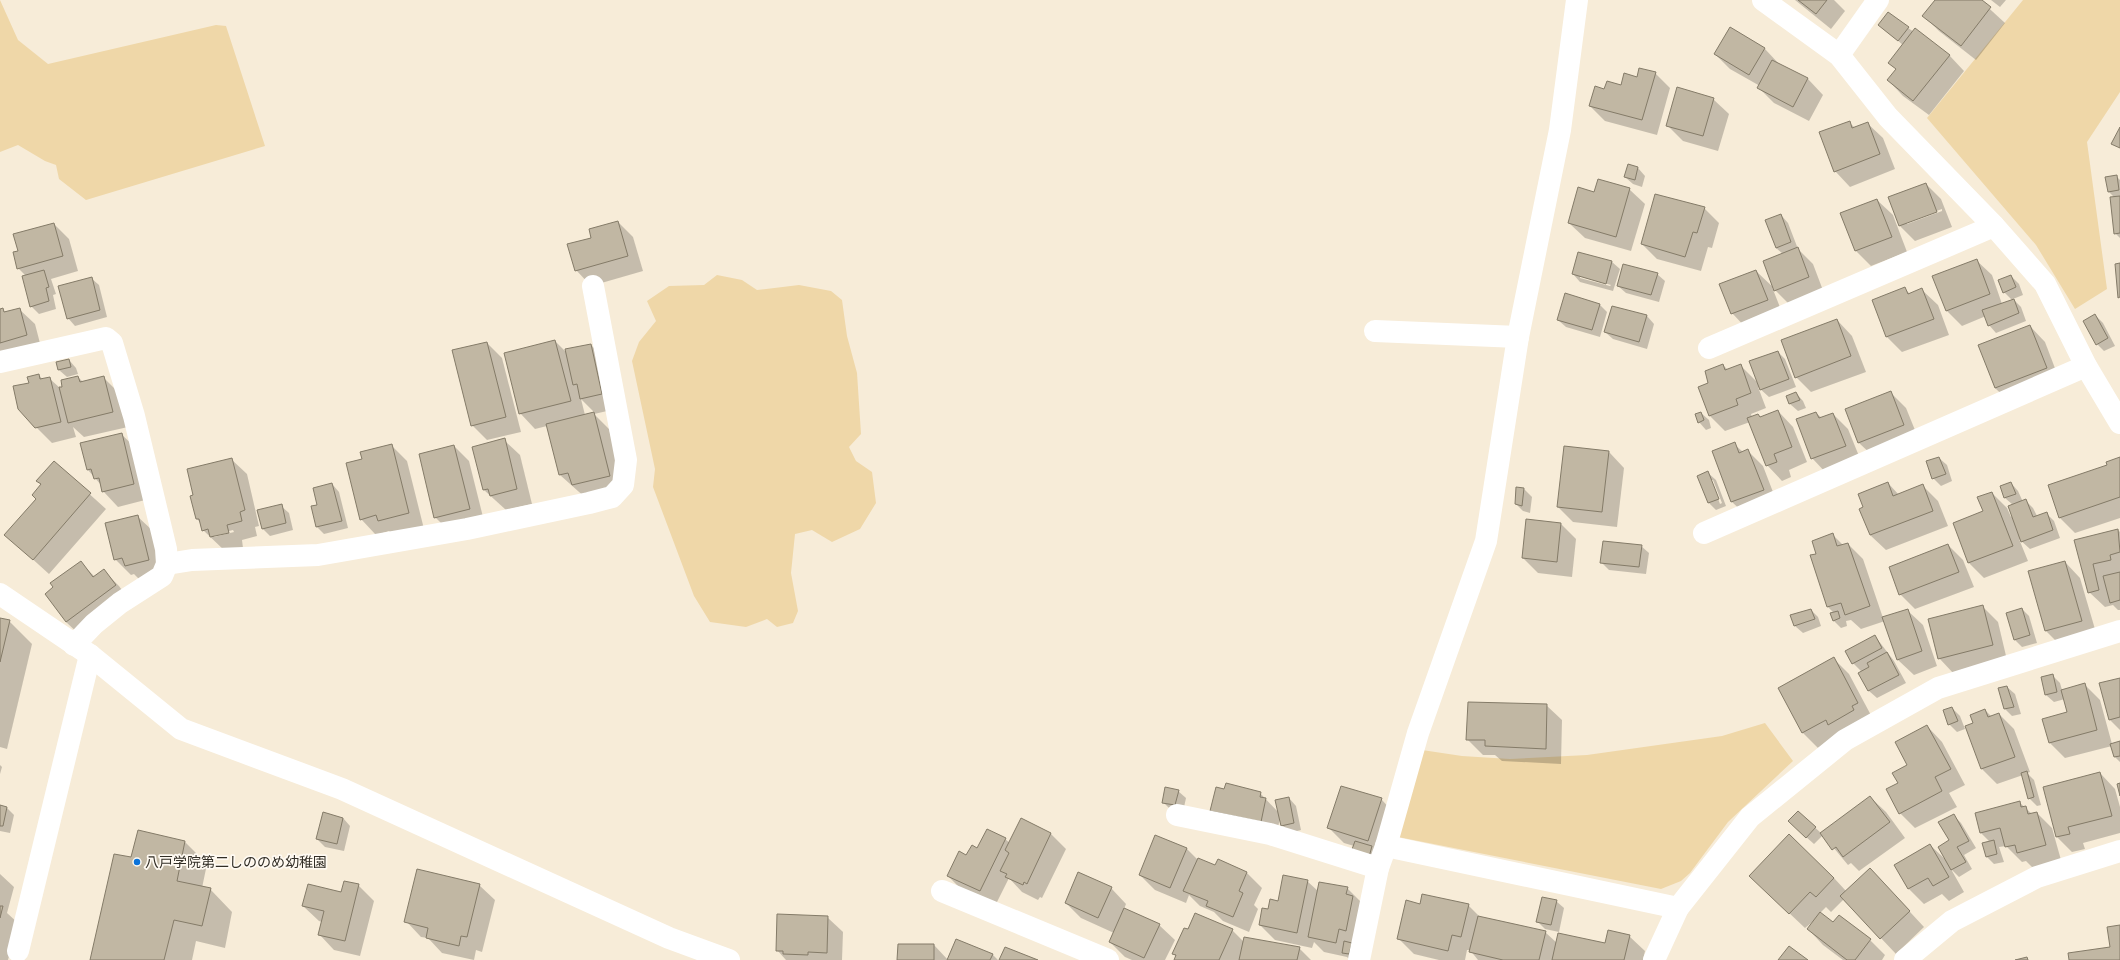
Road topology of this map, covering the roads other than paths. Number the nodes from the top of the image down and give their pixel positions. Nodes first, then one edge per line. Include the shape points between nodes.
1 (1577, 0) edge
2 (1763, 0) edge
3 (1878, 0) edge
4 (1839, 55) junction
5 (1994, 226) junction
6 (593, 286) dead end
7 (1375, 331) dead end
8 (1518, 337) junction
9 (1709, 348) dead end
10 (0, 362) edge
11 (2086, 366) junction
12 (2120, 423) edge
13 (1704, 533) dead end
14 (167, 564) junction
15 (0, 594) edge
16 (2120, 631) edge
17 (82, 650) junction
18 (1177, 815) dead end
19 (1386, 846) junction
20 (2120, 851) edge
21 (1378, 868) junction
22 (942, 891) dead end
23 (1678, 908) junction
24 (18, 951) dead end
25 (729, 960) edge
26 (1108, 960) edge
27 (1360, 960) edge
28 (1654, 960) edge
29 (1905, 960) edge

1 - 8 street via 1560,130
2 - 4 street
3 - 4 street
4 - 5 street via 1888,117
5 - 9 street
5 - 11 street via 2045,284
6 - 14 street via 626,460 623,485 612,497 466,529 318,555 192,560
7 - 8 street
8 - 19 street via 1486,542 1418,733
10 - 14 street via 106,338 112,343 134,416 166,549
11 - 12 street
11 - 13 street
14 - 17 street via 162,576 120,602 94,624
15 - 17 street
16 - 23 street via 1938,688 1844,740 1750,817
17 - 24 street
17 - 25 street via 181,729 342,789 669,938
18 - 21 street via 1270,834
19 - 21 street
19 - 23 street
20 - 29 street via 2037,877 1952,921
21 - 27 street
22 - 26 street
23 - 28 street

